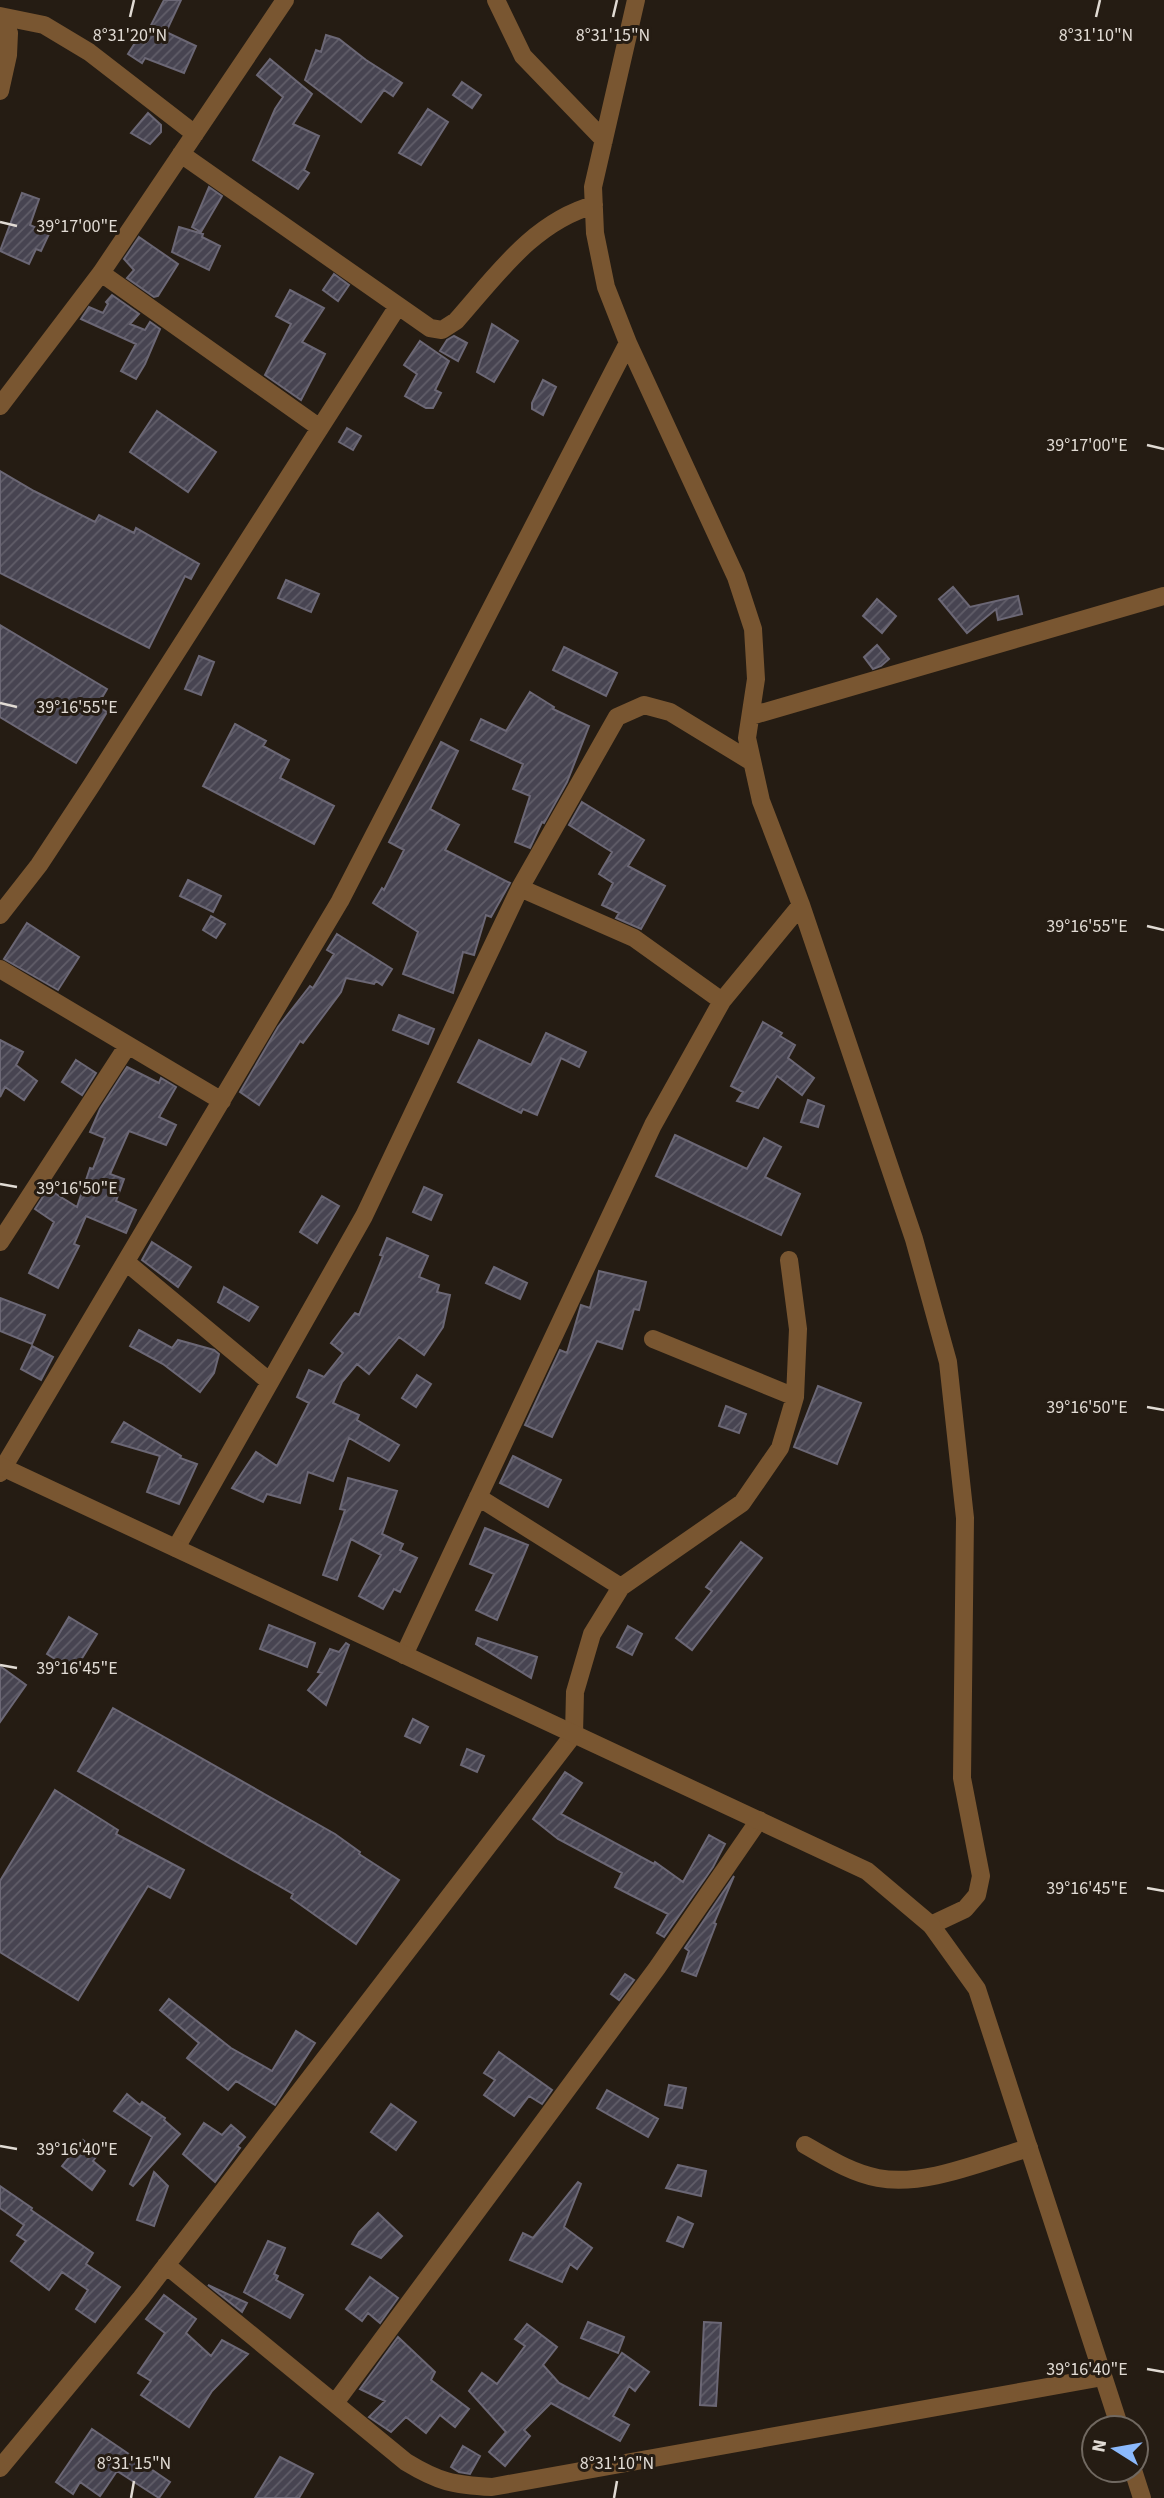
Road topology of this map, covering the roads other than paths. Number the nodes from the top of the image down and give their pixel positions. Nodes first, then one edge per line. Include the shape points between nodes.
1 (285, 0) edge
2 (496, 0) edge
3 (636, 0) edge
4 (0, 16) edge
5 (0, 91) edge
6 (195, 134) junction
7 (604, 139) junction
8 (181, 153) junction
9 (594, 205) junction
10 (101, 273) junction
11 (398, 306) junction
12 (628, 343) junction
13 (0, 406) edge
14 (320, 428) junction
15 (1164, 596) edge
16 (751, 716) junction
17 (752, 762) junction
18 (520, 888) junction
19 (801, 905) junction
20 (0, 915) edge
21 (0, 969) edge
22 (722, 1001) junction
23 (128, 1045) junction
24 (222, 1101) junction
25 (0, 1242) edge
26 (789, 1260) dead end
27 (126, 1262) junction
28 (653, 1339) dead end
29 (270, 1382) junction
30 (795, 1396) junction
31 (1, 1469) edge
32 (478, 1497) junction
33 (176, 1548) junction
34 (621, 1587) junction
35 (404, 1655) junction
36 (574, 1734) junction
37 (759, 1820) junction
38 (931, 1925) junction
39 (805, 2145) dead end
40 (1029, 2148) junction
41 (166, 2264) junction
42 (1103, 2377) junction
43 (335, 2403) junction
44 (1115, 2414) edge
45 (0, 2468) edge

1 - 6 street
2 - 7 street via 523,56
3 - 7 street
4 - 5 street via 9,33
4 - 6 street via 44,25 89,52
6 - 8 street
7 - 9 street via 593,187
8 - 10 street
8 - 11 street
9 - 11 street via 571,211 530,238 456,321 442,330 430,328
9 - 12 street via 606,287
10 - 13 street
10 - 14 street
11 - 14 street
12 - 16 street via 736,576 753,629 756,679
12 - 24 street via 340,901
14 - 20 street via 39,865
15 - 16 street
16 - 17 street via 747,738
17 - 18 street via 670,712 644,705 617,717
17 - 19 street via 761,802
18 - 22 street via 634,938
18 - 29 street via 364,1216
19 - 22 street
19 - 38 street via 914,1239 948,1362 965,1518 962,1779 981,1876 977,1895 965,1909
21 - 23 street
22 - 32 street via 653,1125
23 - 24 street
23 - 25 street
24 - 27 street
26 - 30 street via 798,1329
27 - 29 street
27 - 31 street
28 - 30 street
29 - 33 street
30 - 34 street via 780,1448 742,1503
31 - 33 street
32 - 34 street
32 - 35 street
33 - 35 street
34 - 36 street via 592,1634 575,1692
35 - 36 street
36 - 37 street
36 - 41 street
37 - 38 street via 867,1871
37 - 43 street via 657,1968
38 - 40 street via 977,1989
39 - 40 street via 849,2169 906,2181
40 - 42 street
41 - 43 street
41 - 45 street
42 - 43 street via 492,2487 430,2477
42 - 44 street

